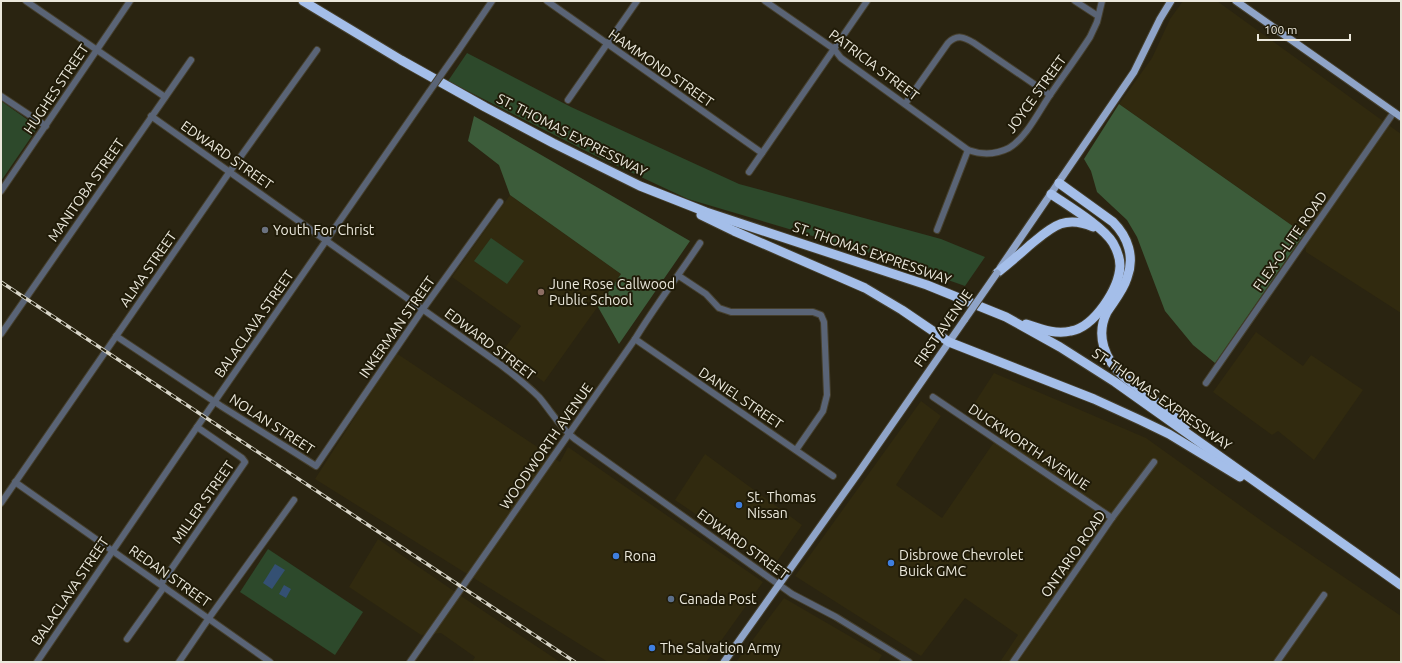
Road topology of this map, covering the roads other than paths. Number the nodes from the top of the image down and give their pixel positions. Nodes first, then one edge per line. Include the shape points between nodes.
1 (26, 1) edge
2 (130, 1) edge
3 (303, 1) edge
4 (492, 1) edge
5 (547, 1) edge
6 (638, 1) edge
7 (765, 1) edge
8 (867, 1) edge
9 (1075, 1) edge
10 (1102, 1) edge
11 (1171, 1) edge
12 (1236, 1) edge
13 (1098, 16) junction
14 (607, 44) junction
15 (834, 49) junction
16 (97, 50) junction
17 (317, 50) dead end
18 (190, 60) dead end
19 (1050, 95) junction
20 (1, 96) edge
21 (165, 97) junction
22 (568, 100) dead end
23 (905, 104) junction
24 (1394, 112) junction
25 (151, 116) junction
26 (1401, 117) edge
27 (46, 126) junction
28 (968, 150) junction
29 (762, 153) junction
30 (230, 172) junction
31 (749, 172) dead end
32 (1059, 183) junction
33 (640, 186) junction
34 (1, 191) edge
35 (1051, 194) junction
36 (500, 202) dead end
37 (937, 230) dead end
38 (1109, 237) junction
39 (326, 241) junction
40 (700, 243) dead end
41 (997, 273) junction
42 (678, 276) junction
43 (423, 309) junction
44 (1006, 317) junction
45 (1, 334) edge
46 (116, 336) junction
47 (634, 339) junction
48 (949, 342) junction
49 (1206, 383) dead end
50 (933, 397) dead end
51 (215, 402) junction
52 (198, 426) junction
53 (569, 434) junction
54 (796, 450) junction
55 (1219, 455) junction
56 (1154, 462) dead end
57 (316, 466) joint
58 (833, 476) dead end
59 (15, 482) junction
60 (294, 500) dead end
61 (1, 503) edge
62 (1112, 518) junction
63 (113, 550) junction
64 (1361, 556) junction
65 (779, 584) junction
66 (162, 585) junction
67 (1401, 585) edge
68 (1324, 595) dead end
69 (209, 618) junction
70 (127, 639) dead end
71 (37, 662) edge
72 (179, 662) edge
73 (270, 662) edge
74 (410, 662) edge
75 (724, 662) edge
76 (909, 662) edge
77 (1013, 662) edge
78 (1276, 662) edge

1 - 16 street
2 - 16 street, HUGHES STREET
3 - 33 highway, ST. THOMAS EXPRESSWAY via 485,107
4 - 39 street, BALACLAVA STREET, bridge
5 - 14 street, HAMMOND STREET
6 - 14 street
7 - 15 street, PATRICIA STREET
8 - 15 street
9 - 13 street
10 - 13 street, JOYCE STREET
11 - 32 main road, FIRST AVENUE via 1134,72
12 - 24 main road
13 - 19 street, JOYCE STREET via 1090,37
14 - 22 street
14 - 29 street, HAMMOND STREET
15 - 23 street, PATRICIA STREET via 841,58
15 - 29 street
16 - 21 street
16 - 27 street, HUGHES STREET
17 - 30 street, ALMA STREET
18 - 21 street, MANITOBA STREET
19 - 23 street via 974,43 963,36 958,36 948,43
19 - 28 street, JOYCE STREET via 1014,145 993,154
20 - 27 street
21 - 25 street, MANITOBA STREET
23 - 28 street, PATRICIA STREET
24 - 26 main road
24 - 49 street, FLEX-O-LITE ROAD
25 - 30 street, EDWARD STREET
25 - 45 street, MANITOBA STREET
27 - 34 street, HUGHES STREET
28 - 37 street
29 - 31 street
30 - 39 street, EDWARD STREET
30 - 46 street, ALMA STREET
32 - 35 main road, FIRST AVENUE
32 - 55 highway via 1113,222 1124,236 1129,248 1130,265 1127,278 1102,325 1101,341 1108,359 1124,377 1197,433
33 - 44 highway, ST. THOMAS EXPRESSWAY via 706,212 927,285
33 - 48 highway via 734,231 865,288
35 - 38 highway
35 - 41 main road, FIRST AVENUE
36 - 43 street, INKERMAN STREET
38 - 41 highway via 1086,224 1068,222 1058,225 1044,233
38 - 44 highway via 1118,253 1119,274 1110,295 1091,321 1077,330 1061,332 1038,328
39 - 43 street, EDWARD STREET
39 - 51 street, BALACLAVA STREET
40 - 42 street, WOODWORTH AVENUE
41 - 48 main road, FIRST AVENUE, bridge
42 - 47 street, WOODWORTH AVENUE
42 - 54 street via 706,294 719,308 731,312 821,314 824,322 827,395 823,411
43 - 53 street, EDWARD STREET via 522,381
43 - 57 street, INKERMAN STREET
44 - 55 highway, ST. THOMAS EXPRESSWAY via 1115,382
46 - 51 street, NOLAN STREET
46 - 59 street, ALMA STREET
47 - 53 street, WOODWORTH AVENUE
47 - 54 street, DANIEL STREET
48 - 64 highway via 1094,399 1169,434 1219,463
48 - 65 main road, FIRST AVENUE
50 - 62 street, DUCKWORTH AVENUE
51 - 52 street, BALACLAVA STREET
51 - 57 street, NOLAN STREET
52 - 63 street, BALACLAVA STREET
52 - 66 street, MILLER STREET via 245,462
53 - 65 street, EDWARD STREET
53 - 74 street, WOODWORTH AVENUE
54 - 58 street, DANIEL STREET
55 - 64 highway, ST. THOMAS EXPRESSWAY
56 - 62 street, ONTARIO ROAD
59 - 61 street, ALMA STREET
59 - 63 street, REDAN STREET
60 - 69 street
62 - 77 street, ONTARIO ROAD
63 - 66 street, REDAN STREET
63 - 71 street, BALACLAVA STREET
64 - 67 highway, ST. THOMAS EXPRESSWAY
65 - 75 main road, FIRST AVENUE
65 - 76 street, EDWARD STREET
66 - 69 street, REDAN STREET
66 - 70 street
68 - 78 street
69 - 72 street
69 - 73 street, REDAN STREET

